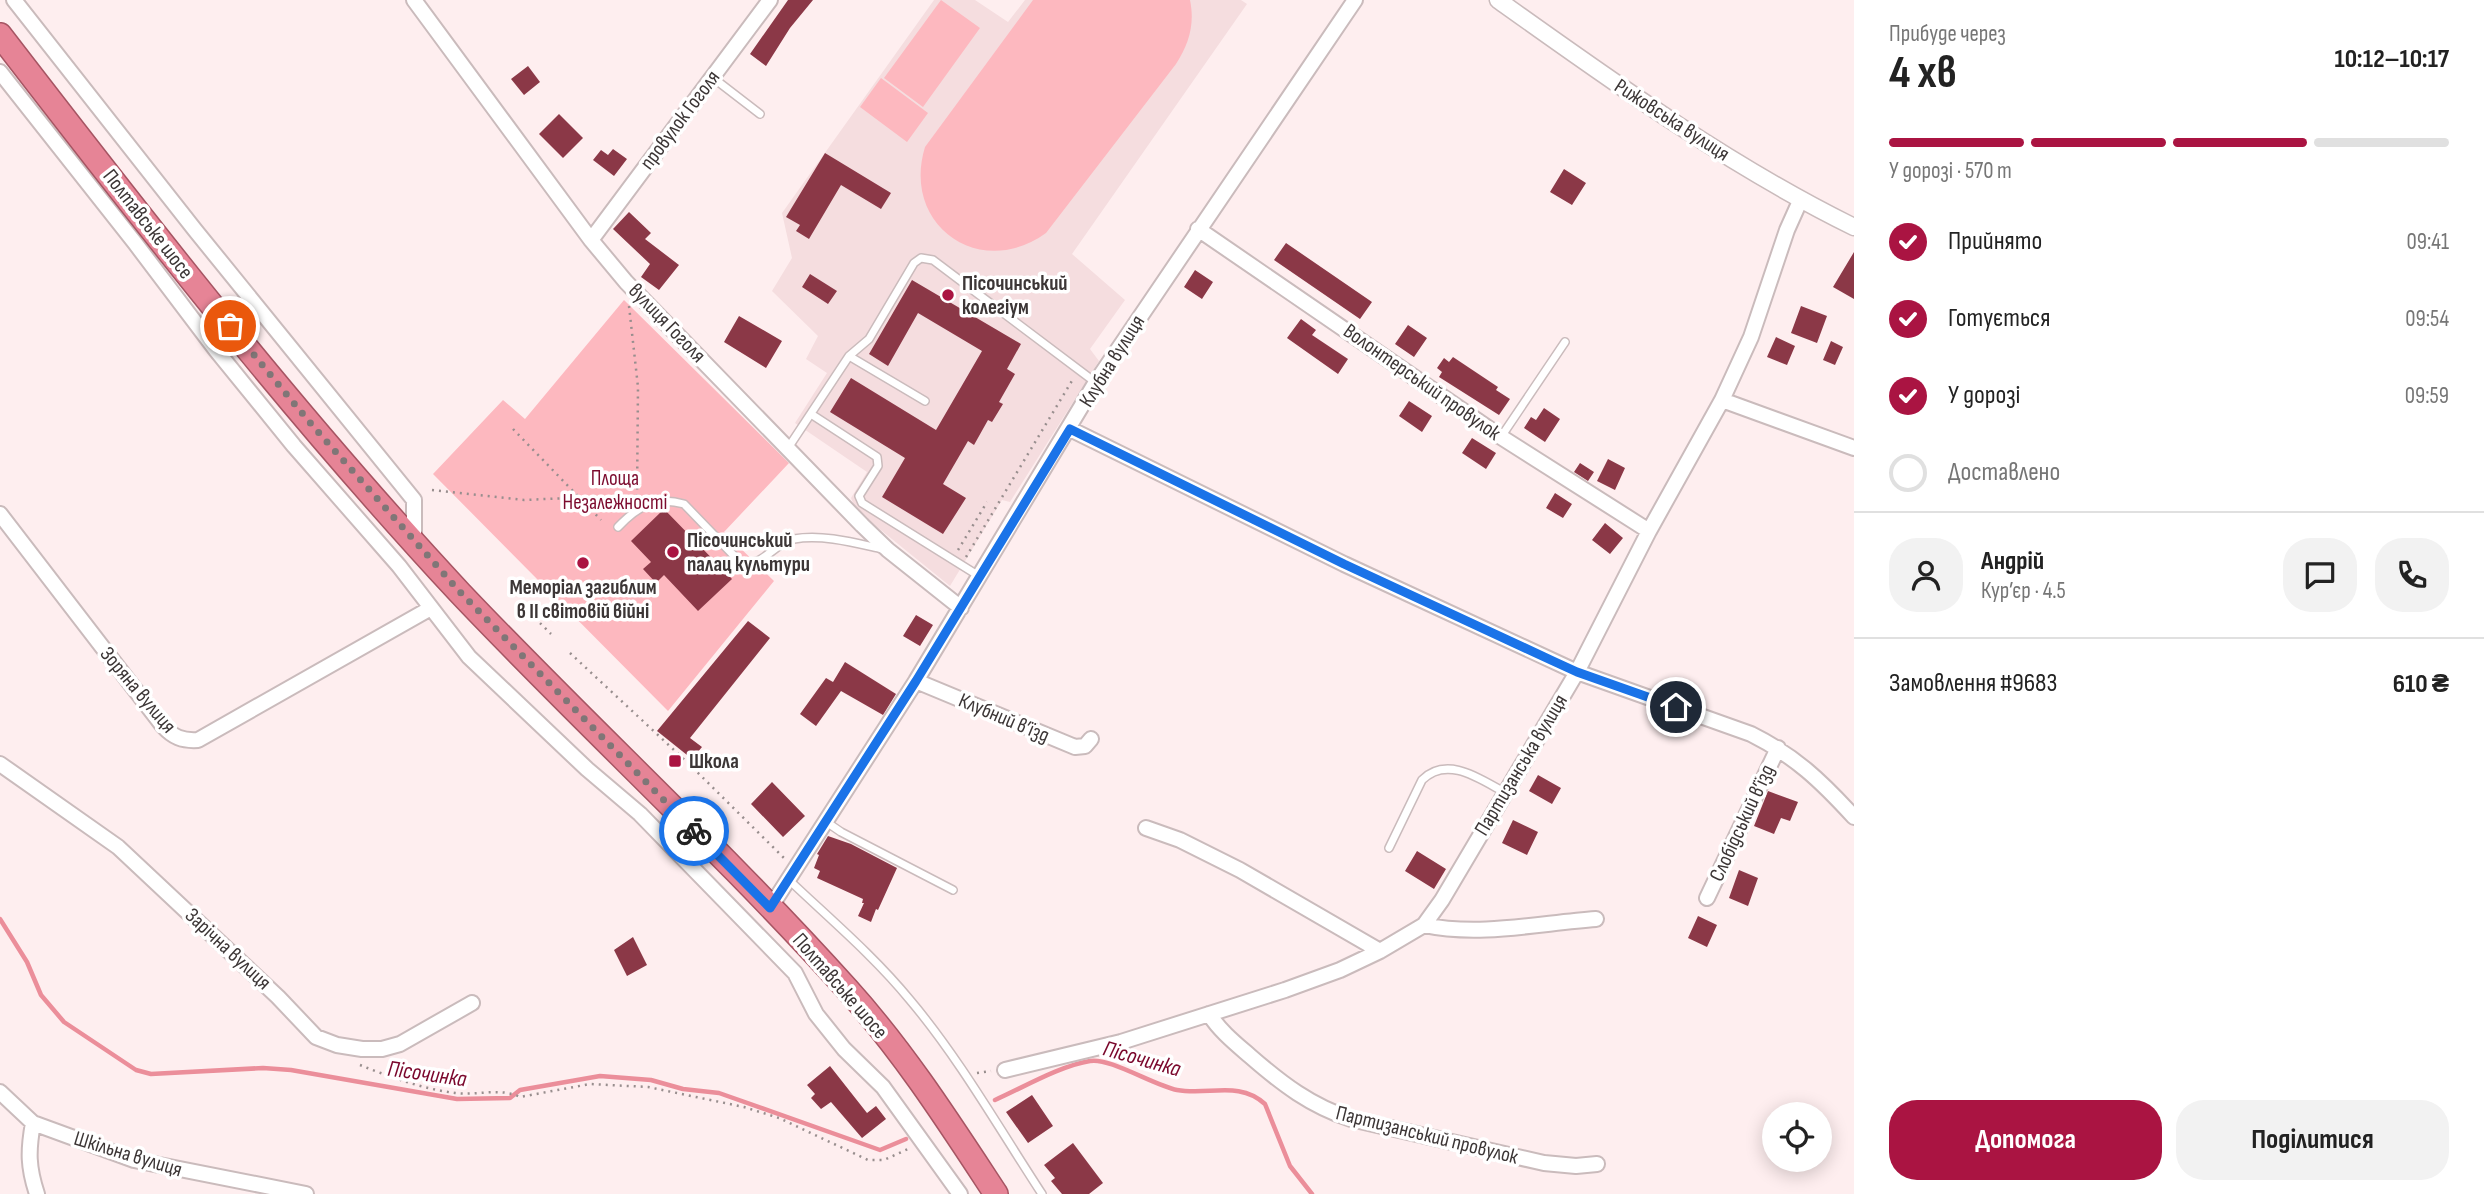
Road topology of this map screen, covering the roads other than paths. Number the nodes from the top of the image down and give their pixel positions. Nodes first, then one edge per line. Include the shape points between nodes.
1 (14, 0) edge
2 (414, 0) edge
3 (770, 0) edge
4 (1355, 0) edge
5 (1498, 0) edge
6 (0, 35) edge
7 (0, 72) edge
8 (712, 77) junction
9 (11, 87) junction
10 (0, 98) edge
11 (760, 114) dead end
12 (1800, 201) junction
13 (1854, 227) edge
14 (1198, 229) junction
15 (591, 240) junction
16 (1565, 342) dead end
17 (849, 356) junction
18 (1096, 382) junction
19 (1722, 400) junction
20 (925, 401) dead end
21 (811, 414) junction
22 (1070, 429) junction
23 (1501, 437) junction
24 (788, 448) junction
25 (1854, 448) edge
26 (0, 514) edge
27 (618, 527) dead end
28 (1649, 531) junction
29 (414, 541) junction
30 (888, 550) junction
31 (979, 576) junction
32 (431, 608) junction
33 (961, 608) junction
34 (1577, 672) junction
35 (916, 681) junction
36 (1091, 739) dead end
37 (1778, 748) junction
38 (0, 764) edge
39 (1504, 792) junction
40 (1854, 817) edge
41 (825, 821) junction
42 (1146, 828) dead end
43 (1390, 848) dead end
44 (791, 874) junction
45 (953, 890) dead end
46 (1707, 898) dead end
47 (770, 908) junction
48 (1597, 919) dead end
49 (1424, 925) junction
50 (1380, 951) junction
51 (472, 1003) dead end
52 (1209, 1014) junction
53 (1005, 1070) road end
54 (0, 1092) edge
55 (33, 1123) junction
56 (1597, 1164) dead end
57 (37, 1194) edge
58 (306, 1194) edge
59 (960, 1194) edge
60 (996, 1194) edge
61 (1042, 1194) edge

1 - 29 street via 414,500
2 - 15 street, вулиця Гоголя
3 - 8 street, провулок Гоголя
4 - 14 street, Клубна вулиця
5 - 12 street, Рижовська вулиця via 1636,99
6 - 29 highway, Полтавське шосе via 197,286
7 - 9 street
8 - 11 lane
8 - 15 street, провулок Гоголя
9 - 10 street
9 - 32 street via 216,350
12 - 13 street, Рижовська вулиця
12 - 19 street, Партизанська вулиця via 1751,337
14 - 18 street, Клубна вулиця
14 - 23 street, Волонтерський провулок
15 - 24 street, вулиця Гоголя
16 - 23 lane
17 - 18 lane via 869,339 914,263 925,258
17 - 20 lane
17 - 21 lane
18 - 22 street, Клубна вулиця
19 - 25 street
19 - 28 street, Партизанська вулиця
21 - 24 lane
21 - 31 lane via 877,457 878,466 859,496 862,503
22 - 31 street, Клубна вулиця
22 - 34 street
23 - 28 street, Волонтерський провулок
24 - 30 street, вулиця Гоголя
26 - 32 street, Зоряна вулиця via 163,726 179,739 198,740
27 - 30 lane via 636,508 662,501 684,504 741,563 758,562 794,539 832,539
28 - 34 street, Партизанська вулиця
29 - 47 highway, Полтавське шосе
30 - 33 street, вулиця Гоголя
31 - 33 street, Клубна вулиця
32 - 59 street via 469,657 640,814 795,973 816,1014 883,1087
33 - 35 street, Клубна вулиця
34 - 37 street via 1751,734
34 - 39 street, Партизанська вулиця
35 - 36 street, Клубний в’їзд via 1075,747 1085,746
35 - 41 street, Клубна вулиця
37 - 40 street via 1819,779
37 - 46 street, Слобідський в’їзд
38 - 51 street, Зарічна вулиця via 118,846 316,1037 337,1045 382,1049 400,1044
39 - 43 lane via 1458,769 1427,775
39 - 49 street, Партизанська вулиця
41 - 44 street, Клубна вулиця
41 - 45 lane
42 - 50 street via 1180,839 1240,870
44 - 47 street, Клубна вулиця
44 - 61 lane via 911,1001
47 - 60 highway, Полтавське шосе via 849,991 926,1089
48 - 49 street via 1509,929
49 - 50 street, Партизанська вулиця
50 - 52 street, Партизанська вулиця via 1340,970
52 - 53 street, Партизанська вулиця via 1121,1042
52 - 56 street, Партизанський провулок via 1282,1084 1327,1111 1544,1163
54 - 55 street, Шкільна вулиця
55 - 57 street via 30,1171
55 - 58 street, Шкільна вулиця via 134,1160

